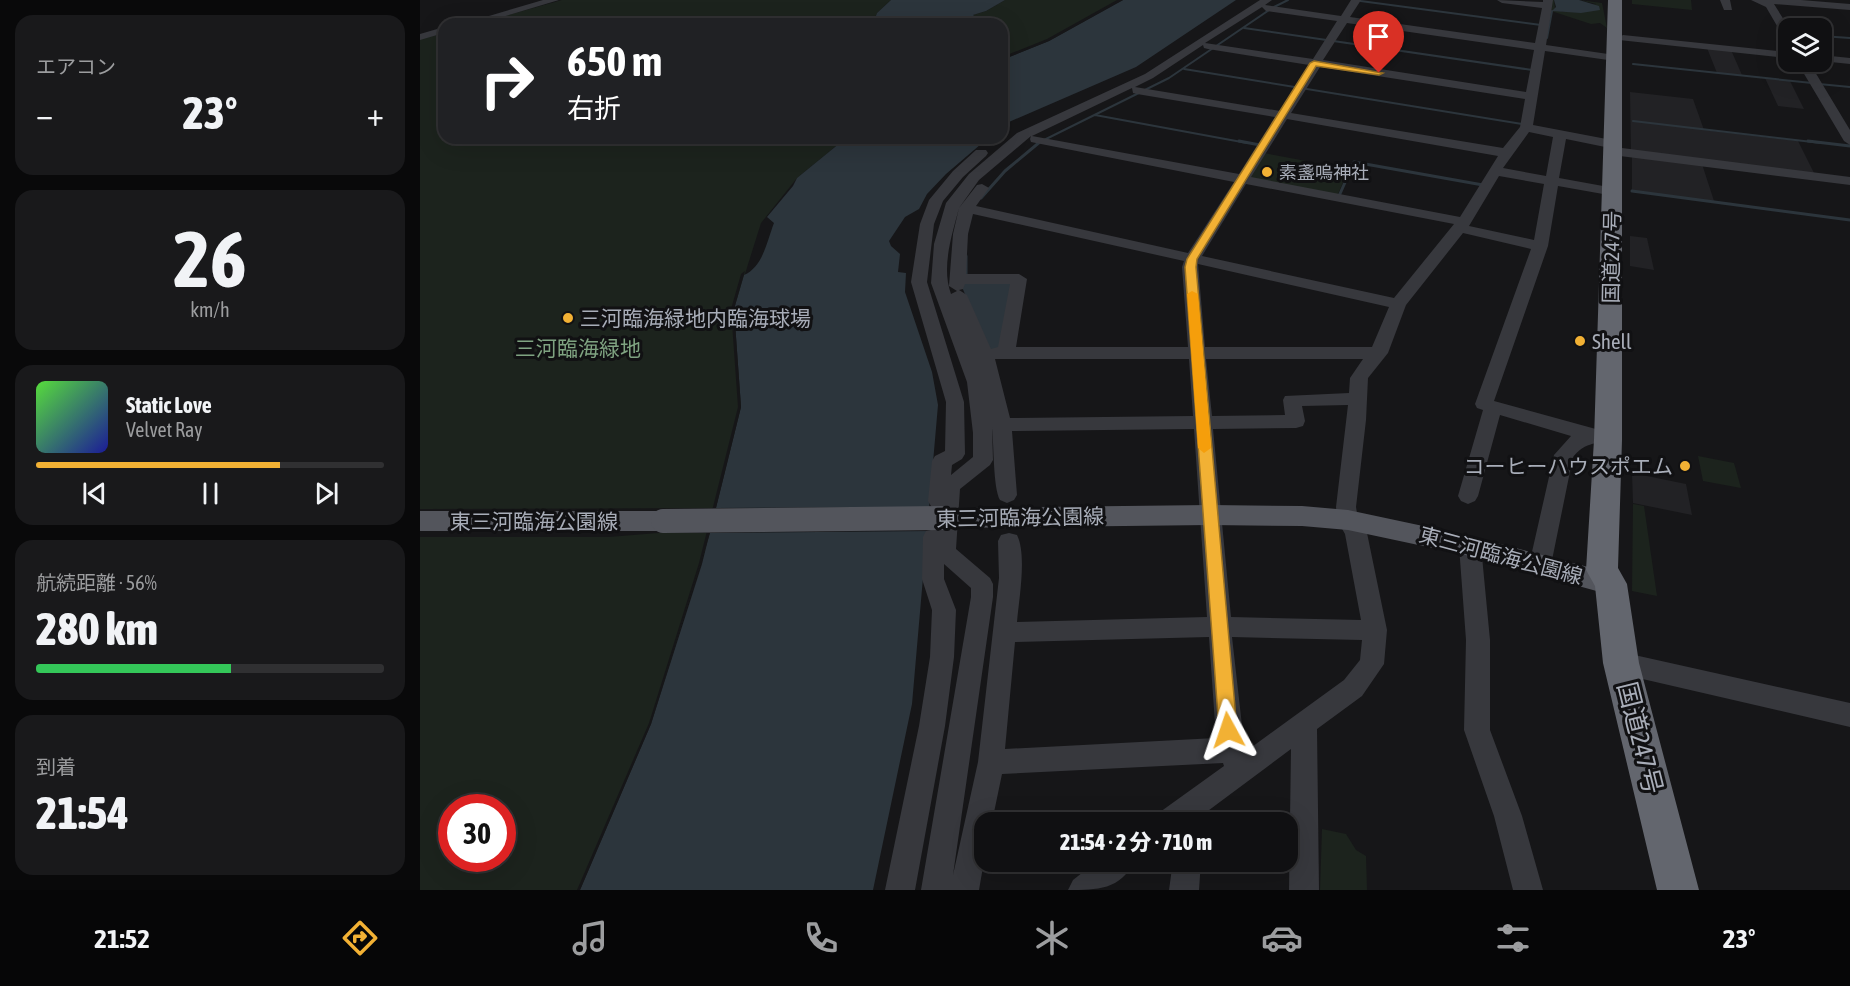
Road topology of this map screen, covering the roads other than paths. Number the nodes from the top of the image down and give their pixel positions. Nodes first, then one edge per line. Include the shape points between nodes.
1 (554, 0) edge
2 (1250, 0) edge
3 (1282, 0) edge
4 (1356, 0) edge
5 (1502, 0) edge
6 (1753, 0) edge
7 (1765, 0) edge
8 (1617, 1) edge
9 (1548, 3) edge
10 (1267, 4) edge
11 (1850, 7) edge
12 (1774, 10) junction
13 (1850, 17) edge
14 (489, 18) edge
15 (1778, 18) edge
16 (1343, 20) junction
17 (438, 32) edge
18 (420, 37) edge
19 (1208, 46) junction
20 (1540, 47) junction
21 (1619, 48) junction
22 (1778, 55) edge
23 (1832, 59) edge
24 (1850, 61) edge
25 (1314, 63) junction
26 (1809, 72) edge
27 (1137, 90) junction
28 (1532, 96) junction
29 (1283, 115) junction
30 (1526, 128) junction
31 (1008, 133) edge
32 (1560, 134) junction
33 (1035, 139) junction
34 (1850, 141) edge
35 (993, 144) edge
36 (1616, 149) junction
37 (1506, 153) junction
38 (1496, 171) junction
39 (1242, 179) junction
40 (1850, 181) edge
41 (1553, 182) junction
42 (1603, 190) dead end
43 (966, 208) junction
44 (1462, 225) junction
45 (1540, 246) junction
46 (1192, 259) junction
47 (958, 287) junction
48 (1398, 304) junction
49 (1196, 352) junction
50 (1006, 353) junction
51 (1379, 353) junction
52 (985, 356) junction
53 (1357, 399) junction
54 (1493, 407) junction
55 (1202, 423) junction
56 (1000, 425) junction
57 (1598, 437) junction
58 (1007, 495) dead end
59 (1468, 496) dead end
60 (1210, 515) junction
61 (940, 518) junction
62 (1348, 520) junction
63 (420, 521) edge
64 (1010, 541) dead end
65 (1470, 546) junction
66 (1540, 565) junction
67 (1611, 584) junction
68 (1219, 627) junction
69 (1375, 630) junction
70 (1005, 632) junction
71 (1621, 663) junction
72 (1850, 715) edge
73 (1304, 725) junction
74 (1235, 760) junction
75 (991, 762) junction
76 (1193, 812) edge
77 (1106, 872) edge
78 (1186, 872) edge
79 (900, 890) edge
80 (936, 890) edge
81 (964, 890) edge
82 (1083, 890) edge
83 (1184, 890) edge
84 (1304, 890) edge
85 (1528, 890) edge
86 (1678, 890) edge

1 - 14 street
2 - 31 street via 1136,73
3 - 10 street
4 - 16 street
5 - 9 street
6 - 12 street
7 - 11 street
8 - 21 highway, 国道247号
9 - 20 street
10 - 16 street
10 - 19 street
10 - 61 street via 1246,11 1149,76 1022,136 974,177 953,203 942,244 939,283 976,382 983,460 950,486
12 - 13 street
12 - 15 street
16 - 20 street
16 - 25 street
17 - 18 street
19 - 25 street
19 - 27 street
20 - 21 street
20 - 28 street
21 - 22 street
21 - 36 highway, 国道247号
23 - 24 street
25 - 28 street
25 - 29 street
26 - 34 street
27 - 29 street
27 - 33 street
28 - 30 street
29 - 37 street
29 - 39 street
30 - 32 street
30 - 37 street
32 - 36 street
32 - 41 street
33 - 39 street
33 - 43 street via 990,179
35 - 61 street via 945,188 927,224 919,282 955,402 955,454 942,460
36 - 40 street
36 - 57 highway, 国道247号
36 - 67 highway, 国道247号 via 1621,470 1618,576
37 - 38 street
38 - 41 street
38 - 44 street
39 - 44 street
39 - 46 street
41 - 42 street
41 - 45 street
43 - 46 street
43 - 47 street via 958,244
44 - 45 street
44 - 48 street
45 - 54 street via 1484,404
46 - 48 street
46 - 49 street
47 - 50 street via 1018,279
47 - 52 street
48 - 51 street
49 - 50 street
49 - 51 street
49 - 55 street
50 - 52 street
51 - 53 street via 1363,369
52 - 56 street
53 - 55 street via 1292,400 1296,421
53 - 62 street
54 - 57 street
54 - 59 street
55 - 56 street
55 - 60 street
56 - 58 street
57 - 66 street via 1575,443 1564,455
57 - 67 highway, 国道247号 via 1602,570
60 - 61 main road, 東三河臨海公園線
60 - 62 main road, 東三河臨海公園線
60 - 68 street
61 - 63 main road, 東三河臨海公園線, bridge
61 - 79 street via 933,579 944,610 942,657
61 - 80 street via 945,552 982,584 982,597
62 - 65 main road, 東三河臨海公園線
62 - 69 street via 1356,533
64 - 70 street
65 - 66 main road, 東三河臨海公園線
65 - 85 street via 1478,640 1477,730 1508,816
66 - 67 main road, 東三河臨海公園線
67 - 71 highway, 国道247号
68 - 69 street
68 - 70 street
68 - 74 street
69 - 73 street via 1372,664 1353,688
70 - 75 street
71 - 72 street
71 - 86 highway, 国道247号
73 - 74 street
73 - 84 street
74 - 75 street
74 - 76 street
75 - 81 street
77 - 82 street
78 - 83 street

